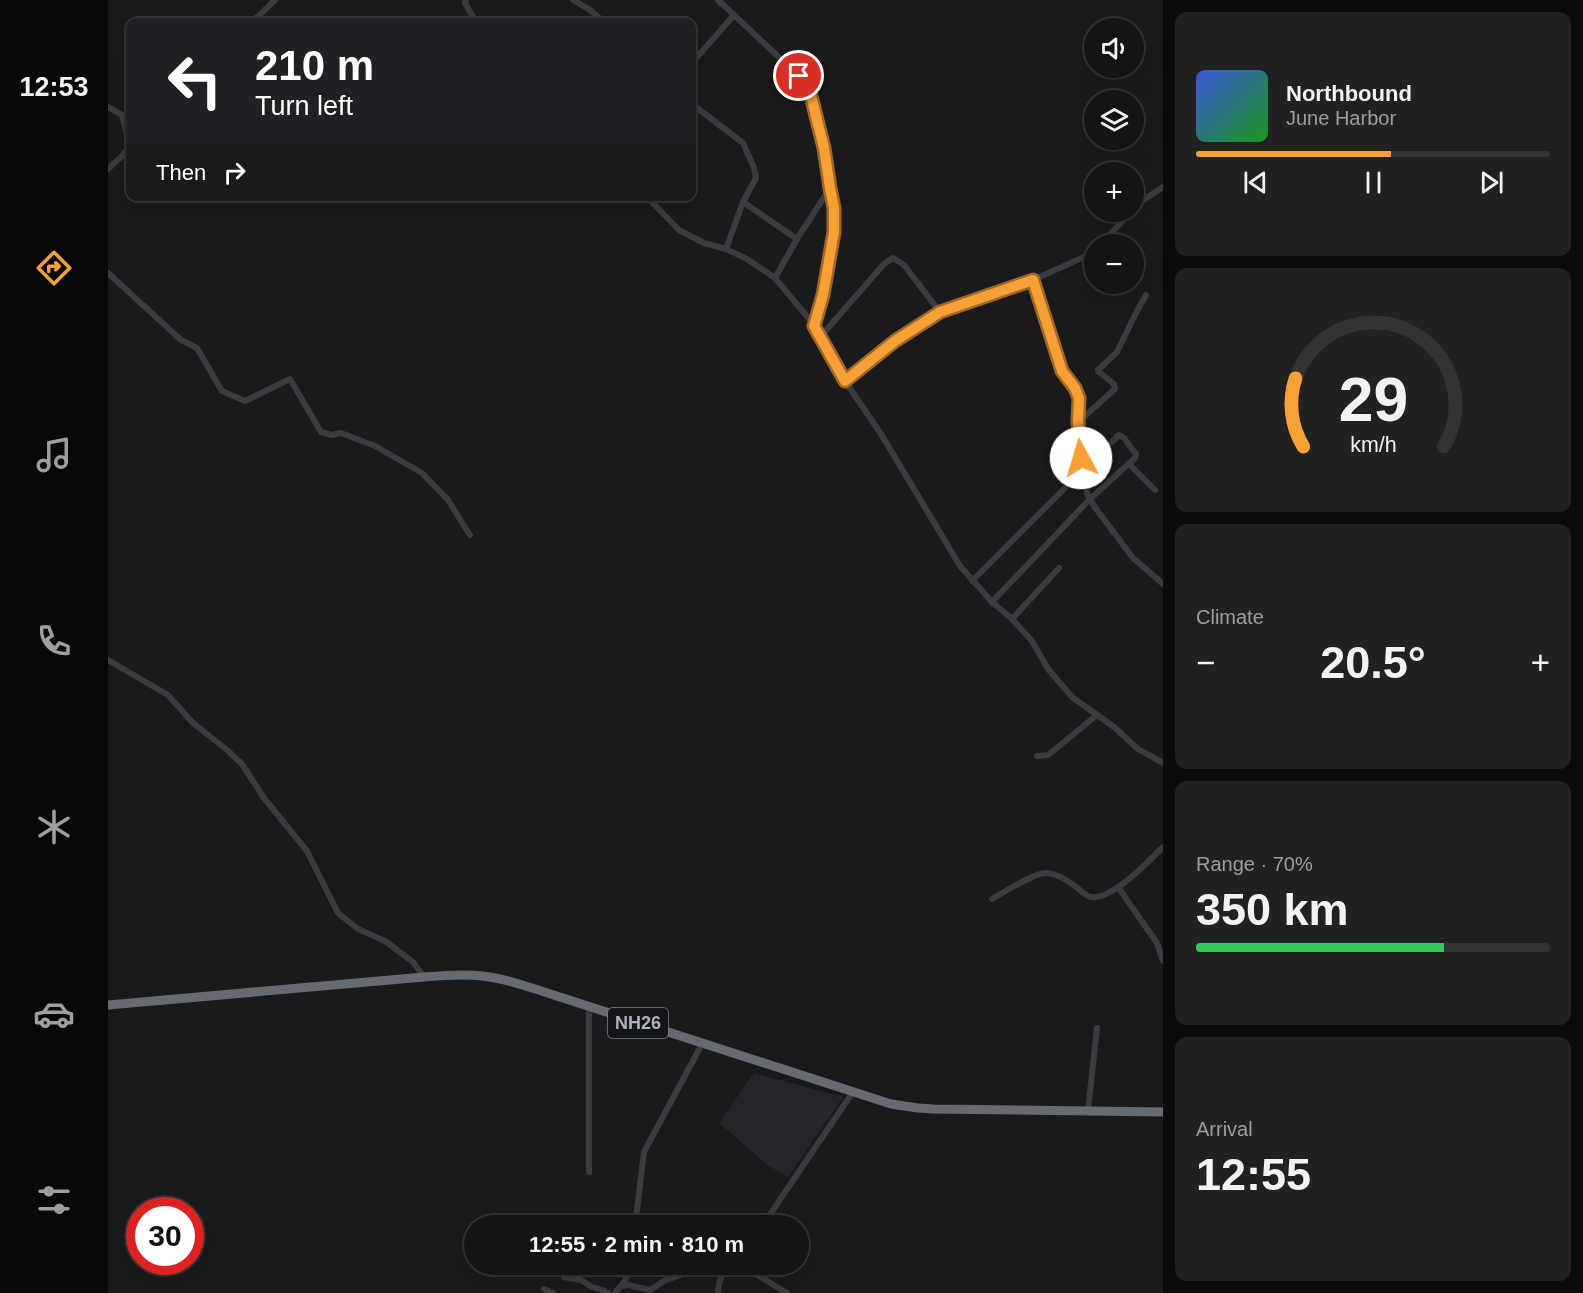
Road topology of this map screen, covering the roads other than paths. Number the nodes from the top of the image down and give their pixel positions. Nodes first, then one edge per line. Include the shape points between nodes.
1 (274, 0) edge
2 (466, 0) edge
3 (573, 0) edge
4 (718, 0) edge
5 (734, 15) junction
6 (256, 18) edge
7 (474, 18) edge
8 (599, 18) edge
9 (696, 58) edge
10 (108, 107) edge
11 (696, 107) edge
12 (126, 119) edge
13 (126, 151) edge
14 (108, 169) edge
15 (1163, 187) edge
16 (830, 188) junction
17 (1144, 199) edge
18 (651, 201) edge
19 (743, 202) junction
20 (1122, 222) edge
21 (1110, 234) edge
22 (797, 239) junction
23 (726, 249) junction
24 (1084, 257) edge
25 (108, 273) edge
26 (775, 278) junction
27 (1033, 280) junction
28 (1146, 295) dead end
29 (940, 312) junction
30 (814, 326) junction
31 (821, 336) junction
32 (845, 381) junction
33 (1078, 422) junction
34 (1129, 464) junction
35 (1083, 470) junction
36 (1155, 490) dead end
37 (1090, 499) junction
38 (470, 535) dead end
39 (1059, 568) dead end
40 (972, 581) junction
41 (1163, 584) edge
42 (992, 602) junction
43 (1012, 619) junction
44 (108, 660) edge
45 (1097, 715) junction
46 (1036, 756) dead end
47 (1163, 763) edge
48 (1163, 847) edge
49 (1118, 887) junction
50 (992, 899) dead end
51 (1163, 962) edge
52 (424, 977) junction
53 (108, 1005) edge
54 (589, 1007) junction
55 (1096, 1028) dead end
56 (702, 1044) junction
57 (853, 1092) junction
58 (1088, 1110) junction
59 (1163, 1112) edge
60 (589, 1172) dead end
61 (636, 1215) edge
62 (769, 1215) edge
63 (626, 1275) edge
64 (680, 1275) edge
65 (722, 1275) edge
66 (758, 1275) edge
67 (564, 1277) dead end
68 (622, 1286) junction
69 (544, 1289) dead end
70 (553, 1293) edge
71 (608, 1293) edge
72 (615, 1293) edge
73 (718, 1293) edge
74 (788, 1293) edge

1 - 6 street
2 - 7 street
3 - 8 street
4 - 5 street
5 - 9 street
5 - 16 street via 799,76 810,92
10 - 12 street
11 - 19 street via 743,143 756,178
13 - 14 street
15 - 17 street
16 - 22 street
16 - 30 street via 834,232
18 - 23 street via 679,230
19 - 22 street
19 - 23 street
20 - 21 street
22 - 26 street
23 - 26 street
24 - 27 street
25 - 38 street via 181,340 197,348 222,391 245,401 290,379 321,432 341,433 375,446 422,473 448,500
26 - 30 street
27 - 29 street
27 - 33 street via 1062,371 1079,398
28 - 33 street via 1117,352 1098,370 1115,389
29 - 31 street via 893,258
29 - 32 street
30 - 31 street
31 - 32 street
32 - 40 street
33 - 35 street
34 - 35 street via 1136,454 1119,435
34 - 36 street
34 - 37 street
35 - 37 street
35 - 40 street
37 - 41 street via 1133,558
37 - 42 street
39 - 43 street
40 - 42 street
42 - 43 street
43 - 45 street via 1072,697
44 - 52 street via 168,695 192,722 242,764 307,851 338,913 358,928 385,940 413,962
45 - 46 street via 1048,755
45 - 47 street via 1138,749
48 - 49 street
49 - 50 street via 1107,895 1088,896 1070,882 1046,873
49 - 51 street via 1157,943
52 - 53 highway, NH26
52 - 54 highway, NH26 via 468,975 501,979
54 - 56 highway, NH26
54 - 60 street
55 - 58 street
56 - 57 highway, NH26
56 - 61 street via 644,1152
57 - 58 highway, NH26 via 918,1108
57 - 62 street
58 - 59 highway, NH26
63 - 68 street
64 - 68 street via 650,1290
65 - 73 street
66 - 74 street
67 - 71 street
68 - 72 street
69 - 70 street

